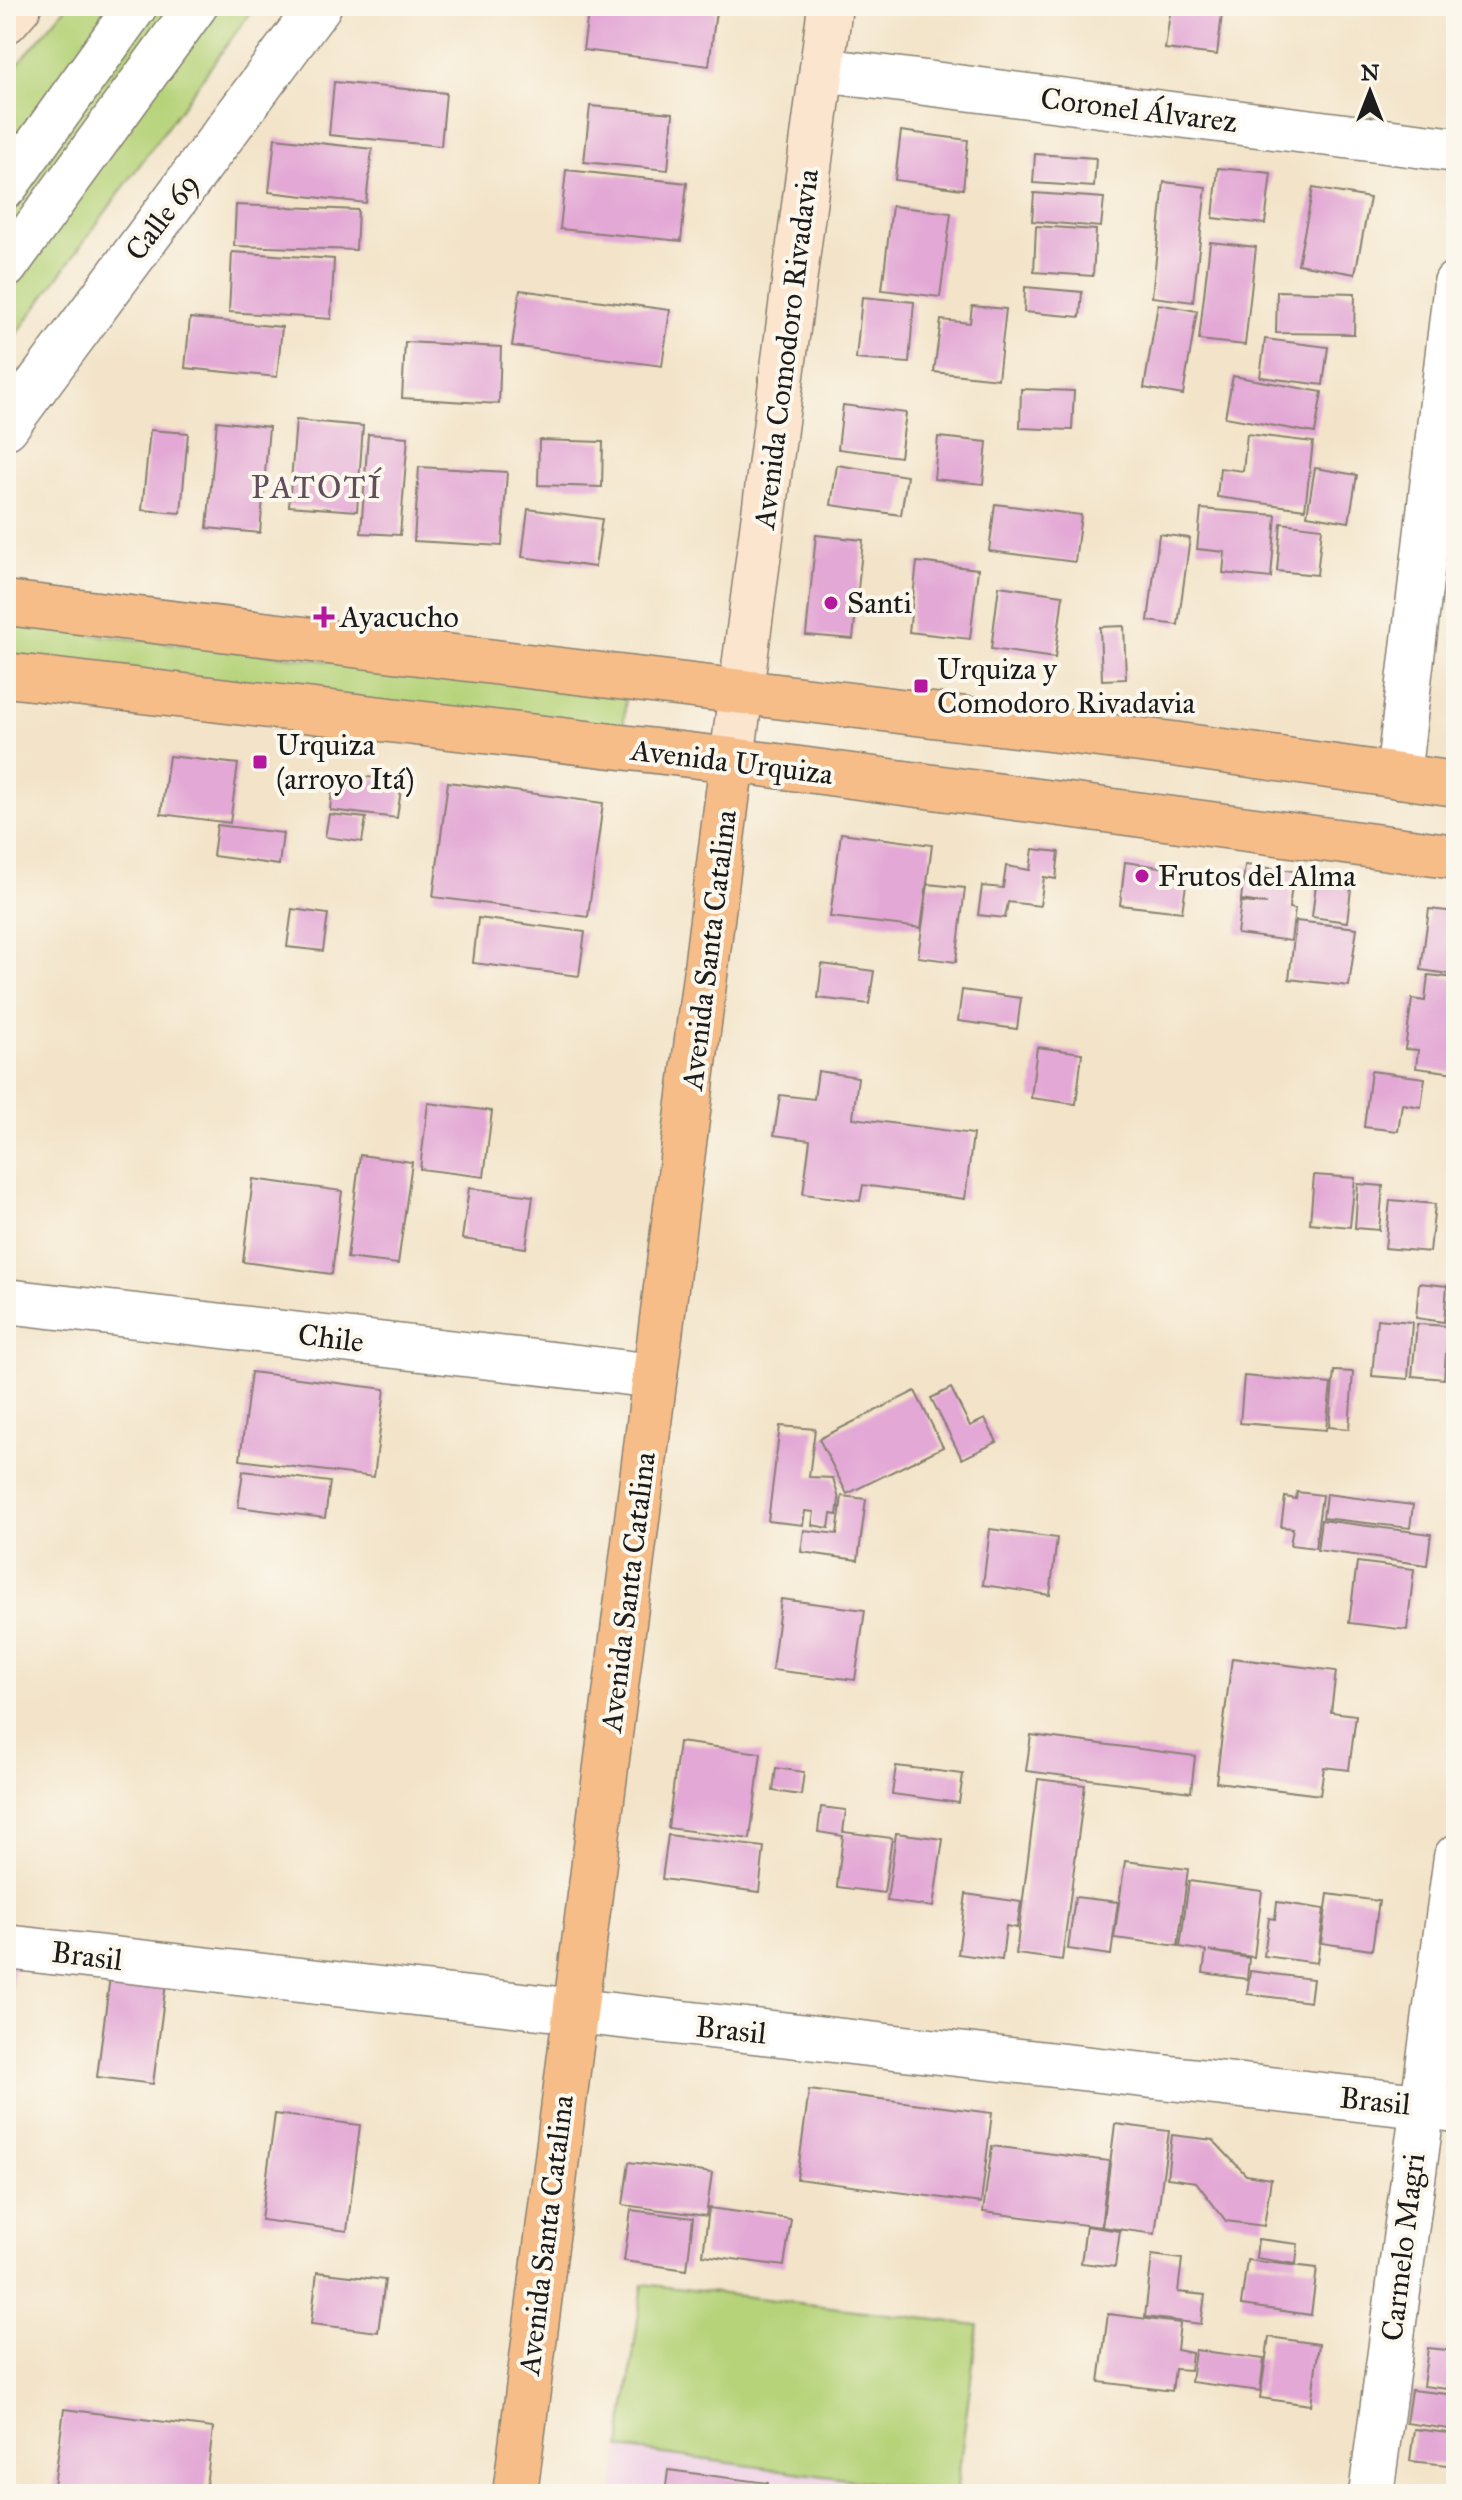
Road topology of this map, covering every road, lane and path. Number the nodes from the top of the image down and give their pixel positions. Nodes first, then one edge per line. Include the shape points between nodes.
1 (19, 6) edge
2 (136, 6) edge
3 (196, 6) edge
4 (319, 6) edge
5 (830, 6) edge
6 (6, 21) edge
7 (822, 70) junction
8 (1456, 150) edge
9 (6, 187) edge
10 (6, 267) edge
11 (1456, 283) edge
12 (6, 427) edge
13 (6, 603) edge
14 (6, 675) edge
15 (742, 691) junction
16 (732, 760) junction
17 (1398, 776) junction
18 (1456, 784) edge
19 (1456, 857) edge
20 (6, 1301) edge
21 (655, 1376) junction
22 (1456, 1857) edge
23 (6, 1947) edge
24 (574, 2013) junction
25 (1438, 2108) edge
26 (515, 2494) edge
27 (1371, 2494) edge

1 - 6 main road
2 - 9 street
3 - 10 street
4 - 12 street, Calle 69
5 - 7 main road, Avenida Comodoro Rivadavia
7 - 8 street, Coronel Álvarez
7 - 15 main road, Avenida Comodoro Rivadavia
11 - 17 street
13 - 15 main road
14 - 16 main road, Avenida Urquiza
15 - 16 main road, Avenida Santa Catalina
15 - 17 main road
16 - 19 main road, Avenida Urquiza
16 - 21 main road, Avenida Santa Catalina
17 - 18 main road
20 - 21 street, Chile
21 - 24 main road, Avenida Santa Catalina
22 - 25 street, Carmelo Magri
23 - 24 street, Brasil
24 - 25 street, Brasil
24 - 26 main road, Avenida Santa Catalina
25 - 27 street, Carmelo Magri

